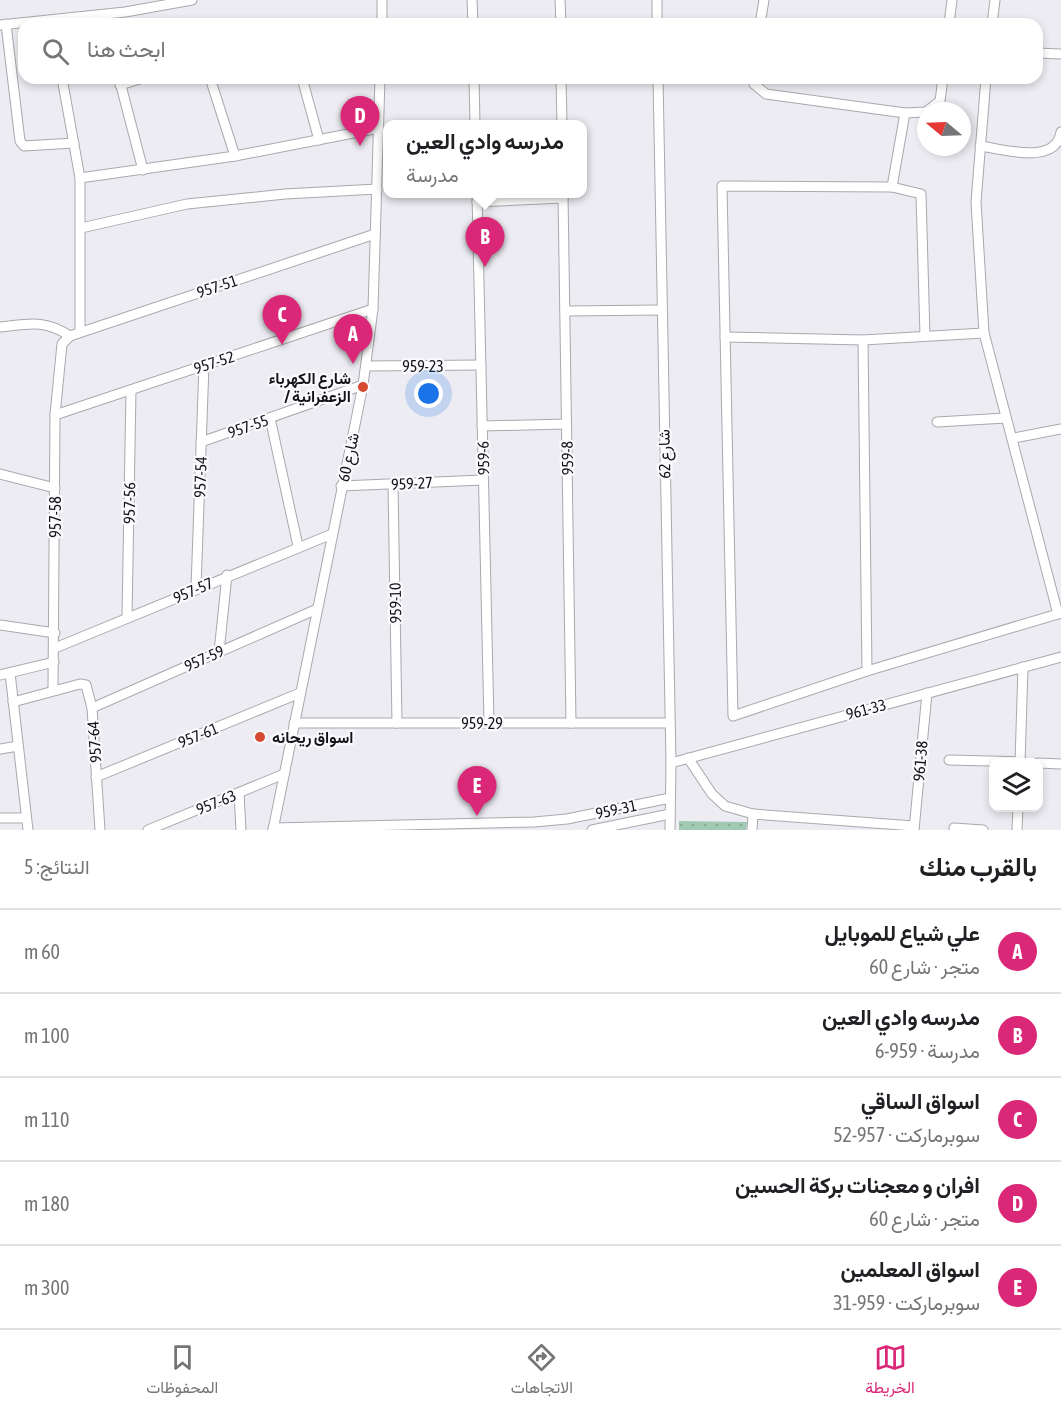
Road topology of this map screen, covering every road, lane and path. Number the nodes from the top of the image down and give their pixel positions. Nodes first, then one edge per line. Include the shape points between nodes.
1 (124, 0) edge
2 (192, 0) edge
3 (382, 0) edge
4 (472, 0) edge
5 (560, 0) edge
6 (657, 0) edge
7 (764, 0) edge
8 (952, 0) edge
9 (995, 0) edge
10 (125, 12) junction
11 (109, 18) edge
12 (382, 18) edge
13 (473, 18) edge
14 (561, 18) edge
15 (657, 18) edge
16 (761, 18) edge
17 (950, 18) edge
18 (993, 18) edge
19 (18, 24) edge
20 (3, 25) edge
21 (1043, 53) edge
22 (1061, 54) edge
23 (63, 84) edge
24 (121, 84) edge
25 (212, 84) edge
26 (304, 84) edge
27 (380, 84) edge
28 (474, 84) edge
29 (561, 84) edge
30 (658, 84) edge
31 (754, 84) edge
32 (942, 84) edge
33 (985, 84) edge
34 (939, 102) edge
35 (917, 112) edge
36 (905, 113) junction
37 (475, 120) edge
38 (562, 120) edge
39 (379, 128) junction
40 (1061, 132) edge
41 (319, 140) junction
42 (74, 143) junction
43 (980, 146) junction
44 (235, 156) junction
45 (143, 170) junction
46 (80, 178) junction
47 (892, 187) junction
48 (377, 189) junction
49 (477, 198) edge
50 (563, 198) edge
51 (81, 228) junction
52 (375, 234) junction
53 (373, 309) junction
54 (661, 310) junction
55 (565, 311) junction
56 (0, 327) edge
57 (80, 332) junction
58 (984, 333) junction
59 (70, 336) junction
60 (925, 336) junction
61 (724, 337) junction
62 (863, 340) junction
63 (62, 344) joint
64 (204, 365) junction
65 (481, 365) junction
66 (366, 366) junction
67 (363, 386) junction
68 (131, 390) junction
69 (56, 415) junction
70 (270, 418) junction
71 (1006, 418) junction
72 (937, 422) dead end
73 (567, 424) junction
74 (482, 426) junction
75 (1061, 429) edge
76 (1014, 438) junction
77 (201, 442) junction
78 (0, 474) edge
79 (483, 480) junction
80 (393, 484) junction
81 (341, 486) junction
82 (55, 488) junction
83 (332, 534) junction
84 (298, 546) junction
85 (227, 575) junction
86 (195, 588) junction
87 (317, 609) junction
88 (1059, 613) edge
89 (127, 617) junction
90 (0, 625) edge
91 (55, 633) junction
92 (55, 648) junction
93 (219, 652) junction
94 (1061, 657) edge
95 (54, 662) junction
96 (1023, 668) junction
97 (867, 671) junction
98 (5, 674) edge
99 (56, 690) junction
100 (300, 693) junction
101 (927, 693) junction
102 (13, 702) junction
103 (92, 708) junction
104 (294, 723) junction
105 (397, 723) junction
106 (489, 723) junction
107 (571, 723) junction
108 (670, 723) junction
109 (18, 746) junction
110 (0, 749) edge
111 (688, 758) junction
112 (1022, 758) edge
113 (949, 760) dead end
114 (989, 761) edge
115 (671, 763) junction
116 (1043, 763) edge
117 (1061, 764) edge
118 (284, 774) junction
119 (96, 777) junction
120 (239, 793) junction
121 (670, 798) junction
122 (1018, 812) edge
123 (670, 814) junction
124 (753, 814) junction
125 (0, 818) edge
126 (26, 818) junction
127 (174, 820) junction
128 (854, 826) edge
129 (914, 828) edge
130 (954, 828) dead end
131 (273, 829) edge
132 (28, 830) edge
133 (100, 830) edge
134 (148, 830) edge
135 (174, 830) edge
136 (241, 830) edge
137 (592, 830) edge
138 (670, 830) edge
139 (752, 830) edge
140 (983, 830) edge
141 (1017, 830) edge

1 - 10 street
2 - 10 street
3 - 12 street
4 - 13 street
5 - 14 street
6 - 15 street
7 - 16 street
8 - 17 street
9 - 18 street
10 - 11 street
19 - 20 street
20 - 42 street via 20,141 24,146
21 - 22 street
23 - 42 street
24 - 45 street
25 - 44 street
26 - 41 street
27 - 39 street, شارع 60
28 - 37 street
29 - 38 street
30 - 54 street, شارع 62
31 - 36 street via 766,94
32 - 34 street
33 - 43 street
35 - 36 street
36 - 47 street
39 - 41 street
39 - 48 street, شارع 60
40 - 43 street via 1052,149 1041,153
41 - 44 street
42 - 46 street
43 - 58 street via 976,202
44 - 45 street
45 - 46 street
46 - 51 street
47 - 60 street via 921,194
47 - 61 street via 722,186
48 - 51 street via 187,204
48 - 52 street, شارع 60
49 - 65 street, 959-6
50 - 55 street, 959-8
51 - 57 street
52 - 53 street, شارع 60
52 - 57 street, 957-51
53 - 64 street, 957-52
53 - 66 street, شارع 60
54 - 55 street
54 - 108 street, شارع 62
55 - 73 street, 959-8
56 - 59 street via 39,322
57 - 59 street, 957-51
58 - 60 street
58 - 71 street
59 - 63 street, 957-51
60 - 62 street
61 - 62 street
61 - 97 street via 733,716
62 - 97 street
63 - 69 street, 957-58
64 - 68 street, 957-52
64 - 77 street, 957-54
65 - 66 street, 959-23
65 - 74 street, 959-6
66 - 67 street, شارع 60
67 - 70 street, 957-55
67 - 81 street, شارع 60
68 - 69 street, 957-52
68 - 89 street, 957-56
69 - 82 street, 957-58
70 - 77 street, 957-55
70 - 84 street
71 - 72 street
71 - 76 street
73 - 74 street
73 - 107 street, 959-8
74 - 79 street, 959-6
75 - 76 street
76 - 88 street
77 - 86 street, 957-54
78 - 82 street
79 - 80 street, 959-27
79 - 106 street, 959-6
80 - 81 street, 959-27
80 - 105 street, 959-10
81 - 83 street, شارع 60
82 - 91 street, 957-58
83 - 84 street, 957-57
83 - 87 street, شارع 60
84 - 85 street, 957-57
85 - 86 street, 957-57
85 - 93 street
86 - 89 street, 957-57
87 - 93 street, 957-59
87 - 100 street, شارع 60
88 - 97 street
89 - 92 street, 957-57
90 - 91 street
91 - 92 street, 957-58
92 - 95 street, 957-58
93 - 103 street, 957-59
94 - 96 street, 961-33
95 - 98 street
95 - 99 street, 957-58
96 - 101 street, 961-33
96 - 112 street
98 - 102 street
99 - 102 street
99 - 103 street, 957-64 via 86,686
100 - 104 street, شارع 60
100 - 119 street, 957-61
101 - 111 street, 961-33
101 - 129 street, 961-38
102 - 109 street
103 - 119 street, 957-64
104 - 105 street, 959-29
104 - 118 street, شارع 60
105 - 106 street, 959-29
106 - 107 street, 959-29
107 - 108 street, 959-29
108 - 115 street, شارع 62
109 - 110 street
109 - 126 street
111 - 115 street, 961-33
111 - 124 street via 725,806
113 - 114 street
115 - 121 street, شارع 62
116 - 117 street
118 - 120 street, 957-63
118 - 131 street, شارع 60
119 - 133 street, 957-64
120 - 127 street, 957-63
120 - 136 street
121 - 123 street, شارع 62
121 - 131 street, 959-31 via 534,822
122 - 141 street
123 - 137 street, 959-31
123 - 138 street, شارع 62
124 - 128 street
124 - 139 street
125 - 126 street
126 - 132 street
127 - 134 street, 957-63
127 - 135 street
128 - 129 street
130 - 140 street

